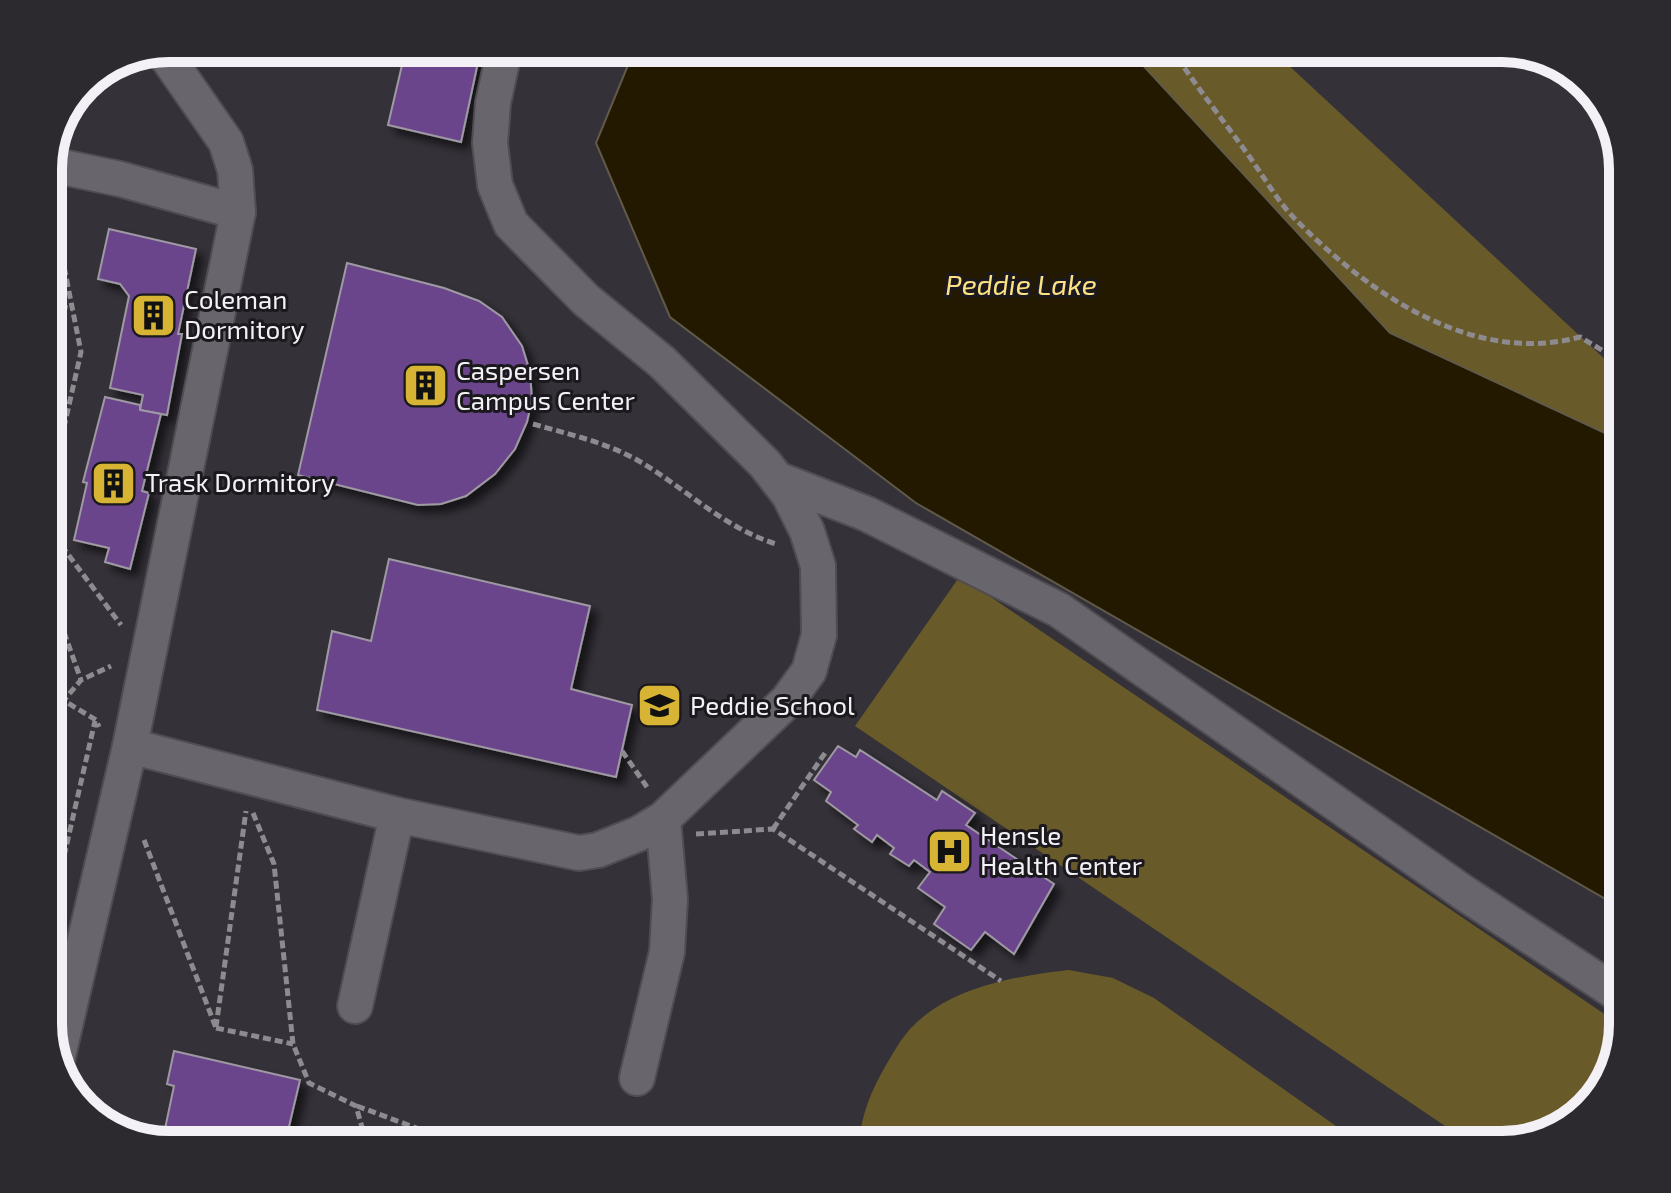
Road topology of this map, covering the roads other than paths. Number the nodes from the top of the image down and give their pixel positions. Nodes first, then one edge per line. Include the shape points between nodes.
1 (170, 62) edge
2 (502, 62) edge
3 (62, 167) edge
4 (238, 212) junction
5 (777, 479) junction
6 (130, 746) junction
7 (397, 815) junction
8 (676, 827) junction
9 (1609, 988) edge
10 (355, 1006) dead end
11 (63, 1035) edge
12 (637, 1078) dead end

1 - 4 lane via 226,142 235,170
2 - 5 lane via 490,143 495,185 511,224 586,300 662,362
3 - 4 lane
4 - 6 lane
5 - 8 lane via 815,556 819,635 809,671
5 - 9 lane via 867,514 1059,610
6 - 7 lane
6 - 11 lane
7 - 8 lane via 579,853
7 - 10 lane
8 - 12 lane via 667,952

